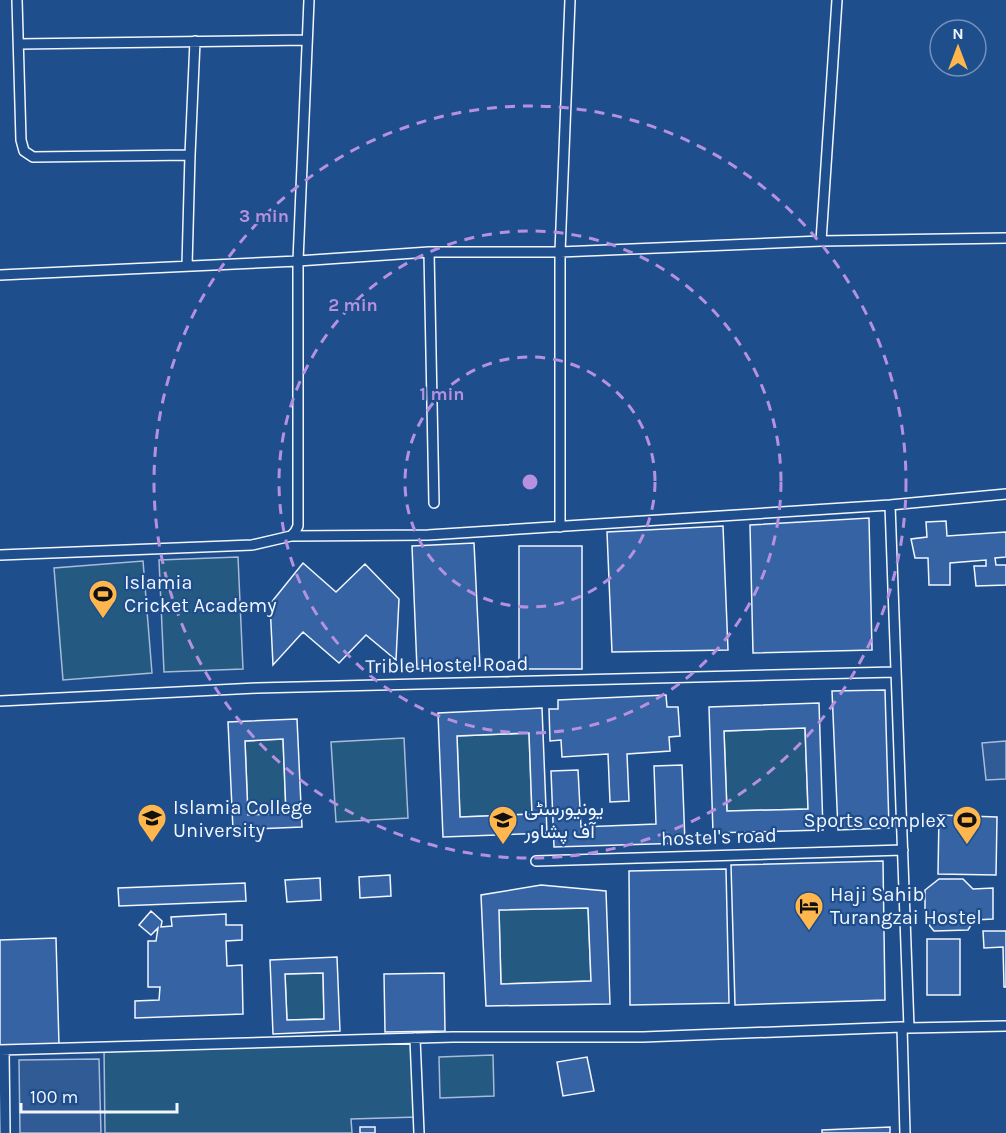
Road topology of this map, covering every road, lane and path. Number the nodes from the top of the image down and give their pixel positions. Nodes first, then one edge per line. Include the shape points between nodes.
1 (17, 0) edge
2 (309, 0) edge
3 (570, 0) edge
4 (837, 0) edge
5 (306, 40) junction
6 (195, 41) junction
7 (19, 44) junction
8 (190, 155) junction
9 (1006, 238) edge
10 (821, 241) junction
11 (429, 252) junction
12 (560, 252) junction
13 (298, 261) junction
14 (187, 266) junction
15 (0, 275) edge
16 (1006, 494) edge
17 (434, 503) dead end
18 (890, 505) junction
19 (560, 527) junction
20 (291, 536) junction
21 (0, 555) edge
22 (895, 672) junction
23 (0, 701) edge
24 (903, 850) junction
25 (536, 861) dead end
26 (1006, 1026) edge
27 (905, 1028) junction
28 (415, 1038) junction
29 (2, 1050) edge
30 (5, 1133) edge
31 (419, 1133) edge
32 (905, 1133) edge

1 - 7 street
2 - 5 street
3 - 12 street
4 - 10 street
5 - 6 street
5 - 13 street
6 - 7 street
6 - 8 street
7 - 8 street via 21,140 24,151 33,157
8 - 14 street
9 - 10 street
10 - 12 street
11 - 12 street
11 - 13 street
11 - 17 street
12 - 19 street
13 - 14 street
13 - 20 street via 298,526
14 - 15 street
16 - 18 street
18 - 19 street
18 - 22 street
19 - 20 street via 428,535
20 - 21 street via 242,545
22 - 23 street, Trible Hostel Road via 257,688
22 - 24 street
24 - 25 street, hostel's road
24 - 27 street
26 - 27 street
27 - 28 street via 643,1037
27 - 32 street
28 - 29 street
28 - 31 street
29 - 30 street

